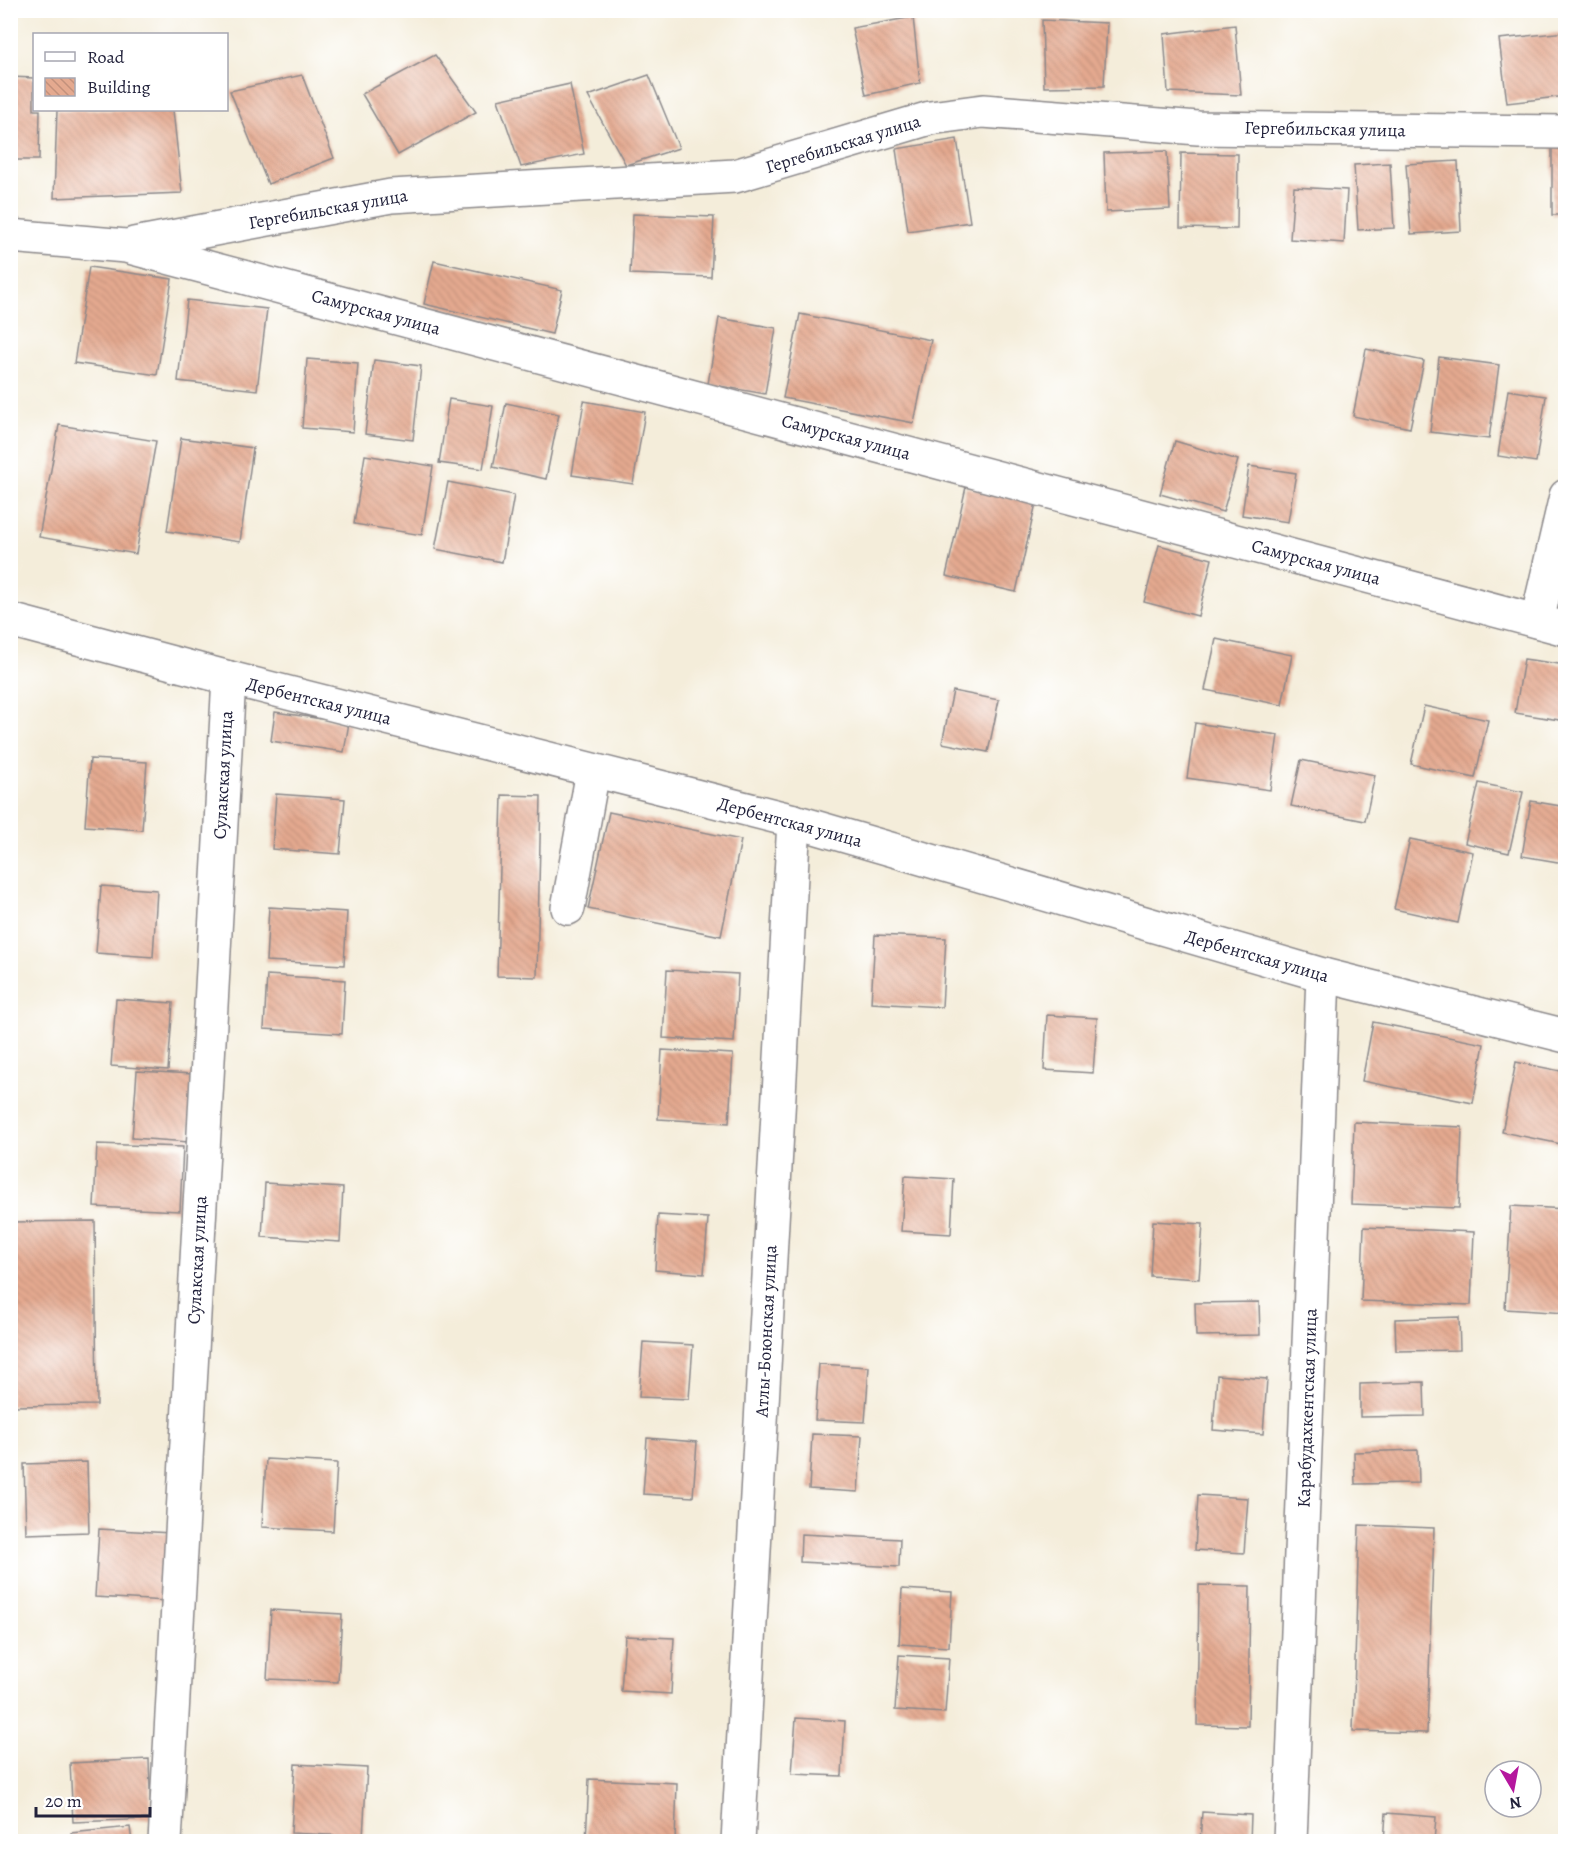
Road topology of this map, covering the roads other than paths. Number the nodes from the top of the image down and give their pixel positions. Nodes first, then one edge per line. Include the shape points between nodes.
1 (1566, 132) edge
2 (10, 236) edge
3 (126, 246) junction
4 (1566, 496) edge
5 (10, 620) edge
6 (1551, 625) edge
7 (229, 678) junction
8 (593, 771) junction
9 (794, 821) junction
10 (568, 908) dead end
11 (1323, 975) junction
12 (1566, 1036) edge
13 (165, 1842) edge
14 (738, 1842) edge
15 (1290, 1842) edge

1 - 3 street, Гергебильская улица via 1198,128 983,111 930,118 735,176 391,196
2 - 3 street
3 - 6 street, Самурская улица
4 - 6 street
5 - 7 street, Дербентская улица
7 - 8 street, Дербентская улица
7 - 13 street, Сулакская улица
8 - 9 street, Дербентская улица
8 - 10 street
9 - 11 street, Дербентская улица
9 - 14 street, Атлы-Боюнская улица
11 - 12 street, Дербентская улица
11 - 15 street, Карабудахкентская улица

